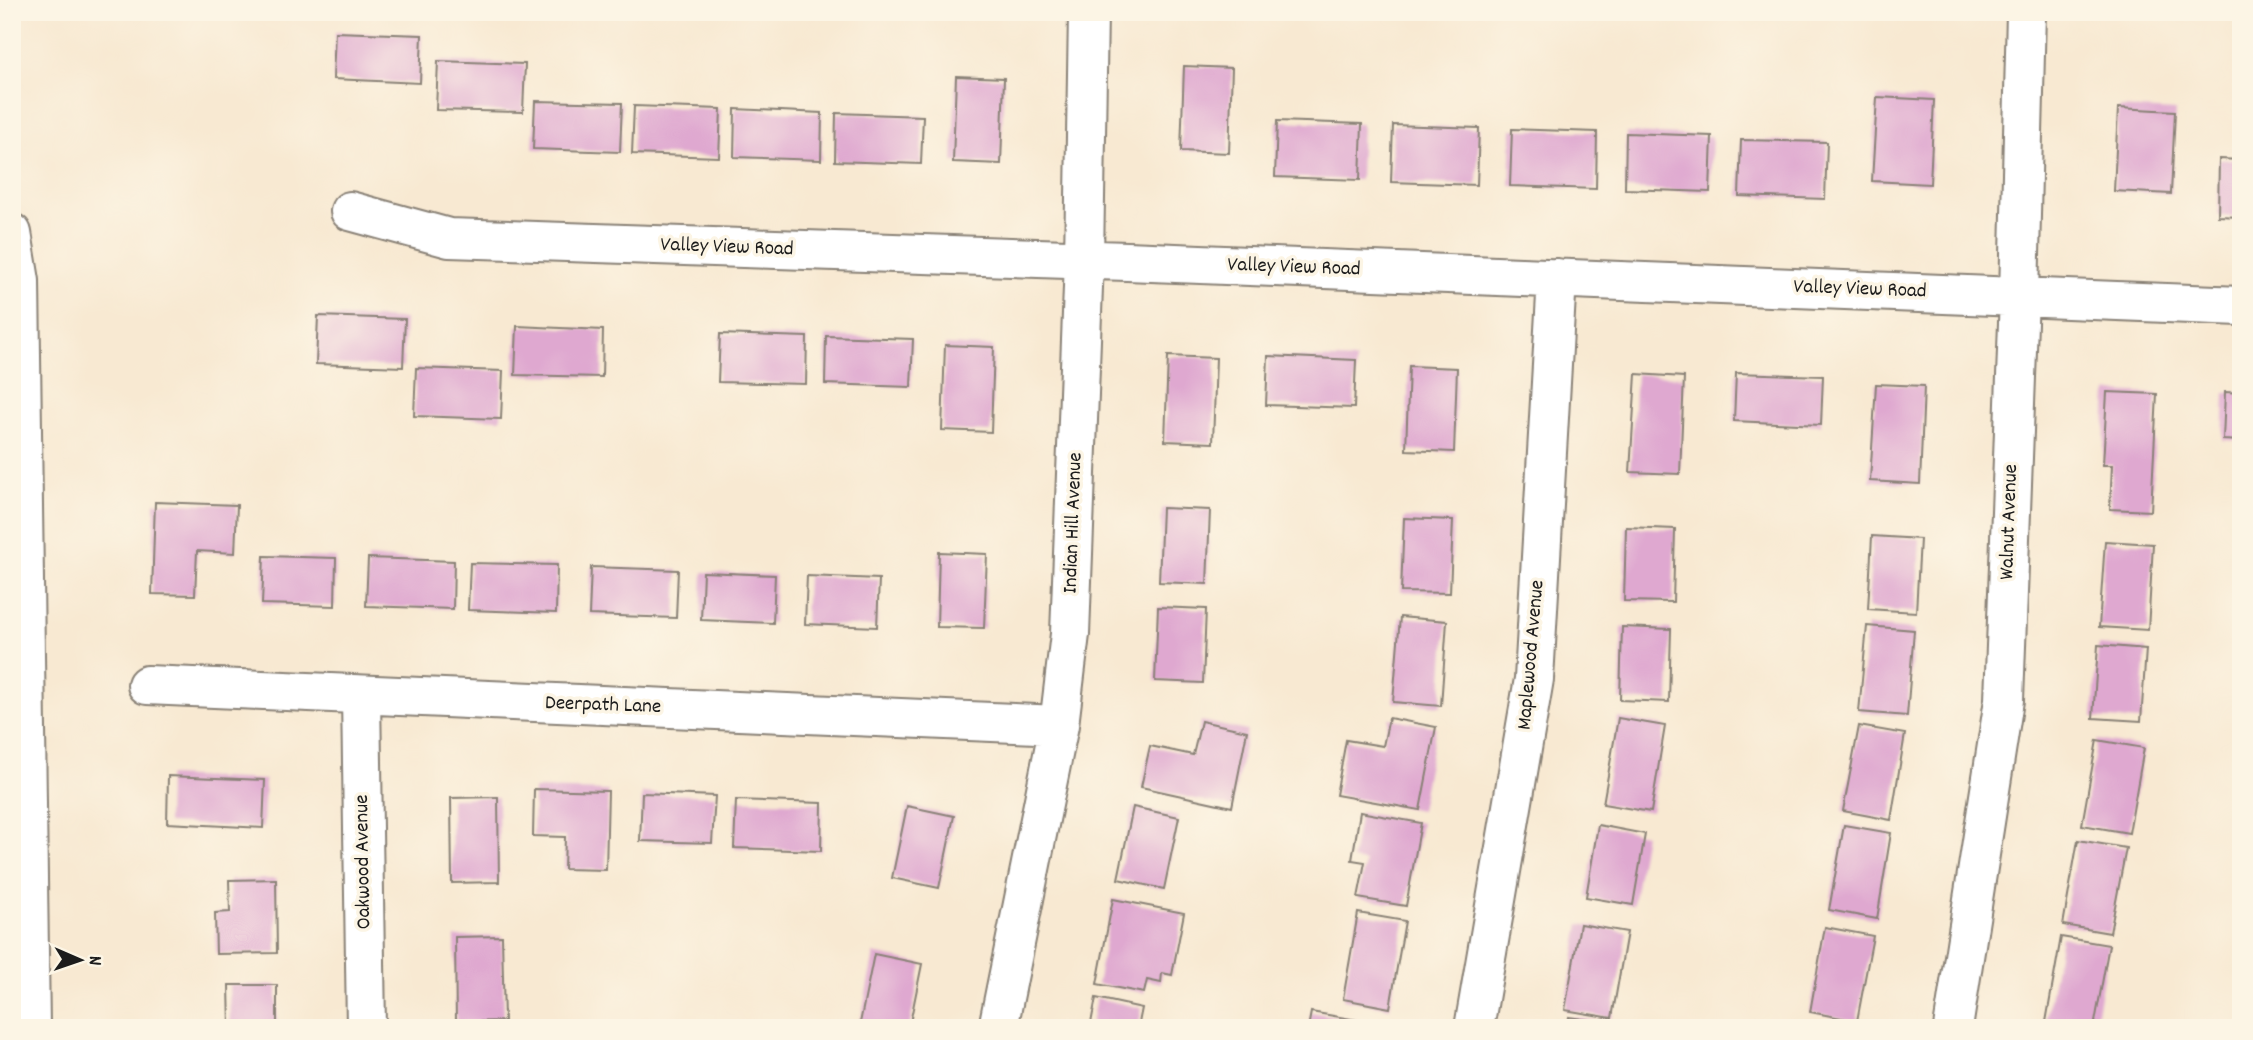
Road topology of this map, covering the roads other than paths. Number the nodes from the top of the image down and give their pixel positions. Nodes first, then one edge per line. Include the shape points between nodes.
1 (1088, 12) edge
2 (2026, 12) edge
3 (350, 211) dead end
4 (12, 233) edge
5 (1084, 260) junction
6 (1557, 278) junction
7 (2019, 296) junction
8 (2241, 306) edge
9 (147, 685) dead end
10 (361, 696) junction
11 (1059, 725) junction
12 (30, 1028) edge
13 (366, 1028) edge
14 (998, 1028) edge
15 (1474, 1028) edge
16 (1953, 1028) edge

1 - 5 street, Indian Hill Avenue
2 - 7 street, Walnut Avenue
3 - 5 street, Valley View Road via 449,238
4 - 12 street via 20,281
5 - 6 street, Valley View Road
5 - 11 street, Indian Hill Avenue via 1070,634
6 - 7 street, Valley View Road
6 - 15 street, Maplewood Avenue via 1534,679
7 - 8 street, Valley View Road
7 - 16 street, Walnut Avenue via 2004,700
9 - 10 street, Deerpath Lane
10 - 11 street, Deerpath Lane
10 - 13 street, Oakwood Avenue
11 - 14 street, Indian Hill Avenue

